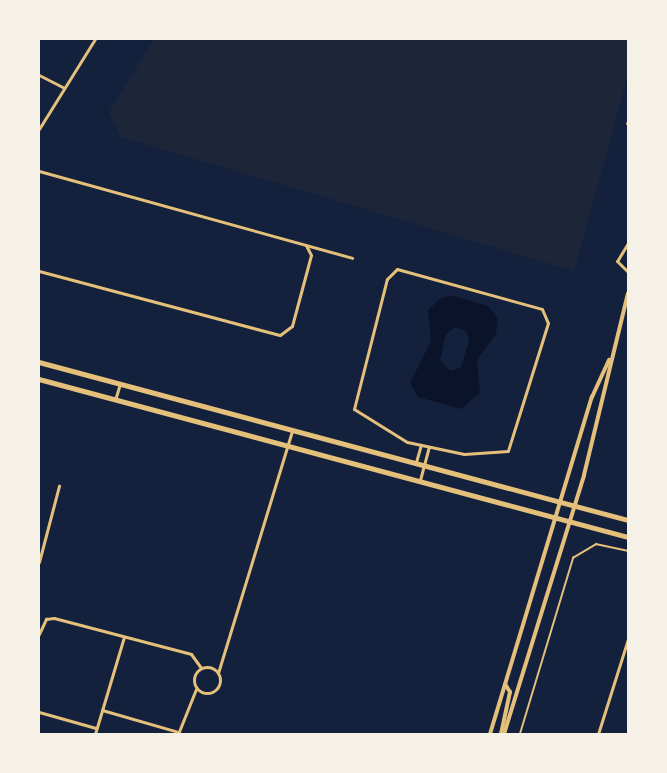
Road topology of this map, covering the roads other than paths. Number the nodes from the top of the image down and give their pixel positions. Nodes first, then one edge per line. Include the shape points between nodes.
1 (95, 39) edge
2 (39, 75) edge
3 (64, 88) junction
4 (39, 129) edge
5 (39, 171) edge
6 (628, 243) edge
7 (306, 245) junction
8 (352, 258) dead end
9 (39, 271) edge
10 (628, 272) edge
11 (628, 293) edge
12 (626, 304) edge
13 (612, 354) junction
14 (39, 362) edge
15 (39, 379) edge
16 (120, 384) junction
17 (115, 400) junction
18 (292, 431) junction
19 (421, 445) junction
20 (287, 447) junction
21 (429, 447) junction
22 (416, 462) junction
23 (424, 464) junction
24 (419, 480) junction
25 (59, 486) dead end
26 (561, 502) junction
27 (575, 506) junction
28 (556, 517) junction
29 (628, 520) edge
30 (571, 521) junction
31 (628, 537) edge
32 (628, 551) edge
33 (39, 562) edge
34 (39, 634) edge
35 (124, 637) junction
36 (628, 639) edge
37 (201, 668) junction
38 (218, 673) junction
39 (505, 684) junction
40 (196, 688) junction
41 (102, 710) junction
42 (39, 712) edge
43 (96, 728) junction
44 (178, 733) edge
45 (94, 734) edge
46 (490, 734) edge
47 (503, 734) edge
48 (520, 734) edge
49 (598, 734) edge

1 - 3 street
2 - 3 street
3 - 4 street
5 - 7 street
6 - 10 street via 617,261 617,267
7 - 8 street
7 - 9 street via 310,255 292,327 280,335
11 - 12 street
12 - 13 street
13 - 26 street via 592,397
13 - 27 street
14 - 16 main road
15 - 17 main road
16 - 17 street
16 - 18 main road
17 - 20 main road
18 - 20 street
18 - 22 main road
19 - 21 street
19 - 21 street via 354,409 391,273 397,269 542,309 548,323 508,451 464,454
19 - 22 street
20 - 24 main road
20 - 38 street
21 - 23 street
22 - 23 main road
23 - 24 street
23 - 26 main road
24 - 28 main road
25 - 33 street
26 - 27 main road
26 - 28 street
27 - 29 main road
27 - 30 street
28 - 30 main road
28 - 39 street
30 - 31 main road
30 - 47 street
32 - 48 lane via 587,545 570,566
34 - 35 street via 46,619 54,618
35 - 37 street via 190,654
35 - 41 street
36 - 49 street
37 - 38 street
37 - 40 street via 194,675
38 - 40 street via 219,686 213,693
39 - 46 street
39 - 47 street via 510,692
40 - 44 street
41 - 43 street
41 - 44 street
42 - 43 street
43 - 45 street

